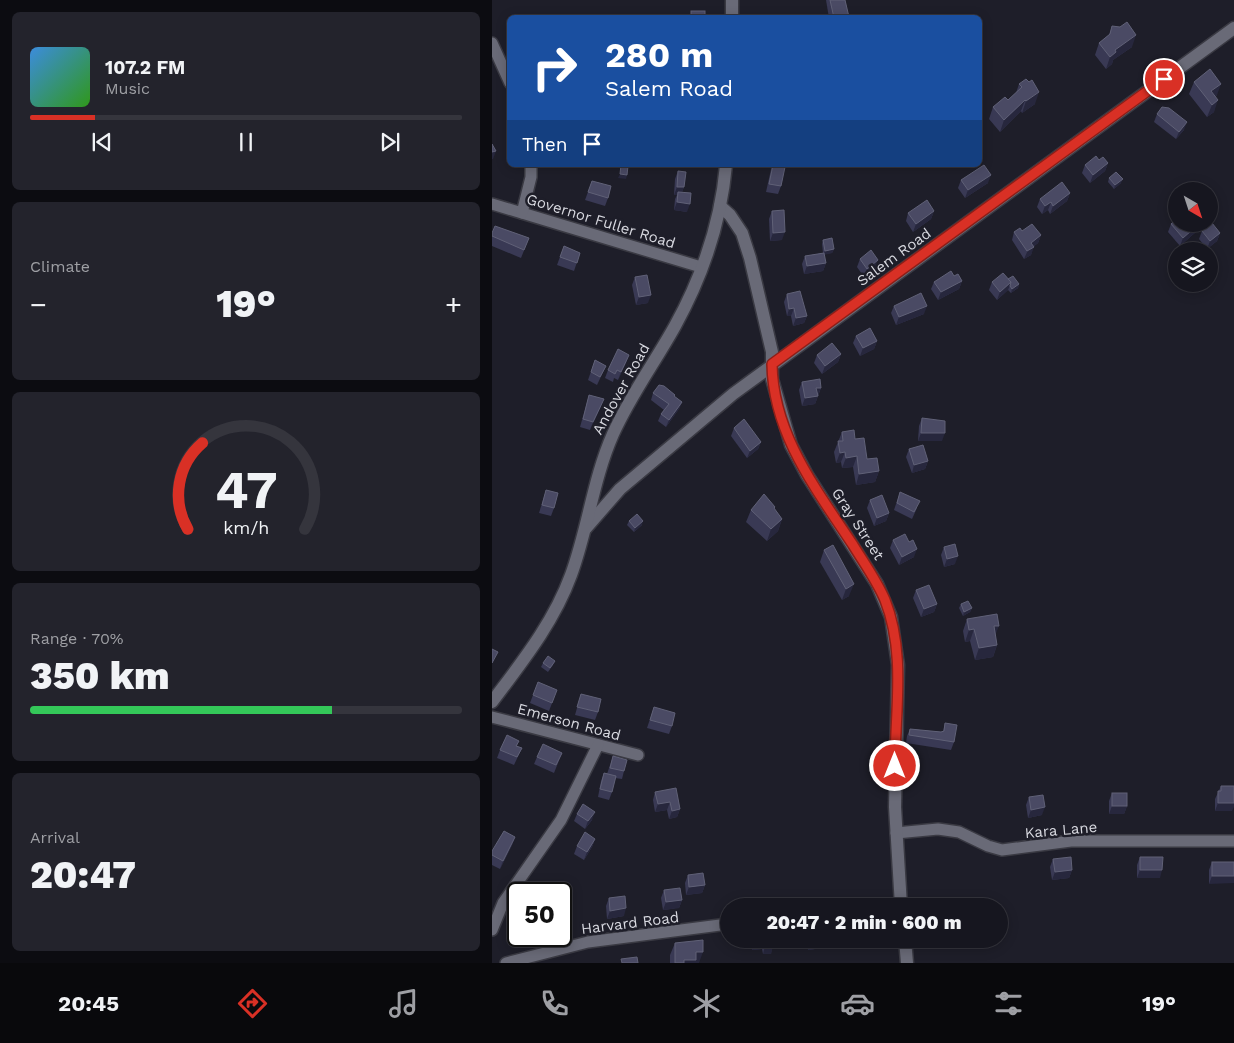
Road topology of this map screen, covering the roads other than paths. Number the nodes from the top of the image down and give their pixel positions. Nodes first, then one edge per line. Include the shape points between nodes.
1 (732, 0) edge
2 (732, 15) edge
3 (1234, 28) edge
4 (492, 43) edge
5 (507, 76) edge
6 (532, 167) edge
7 (726, 167) edge
8 (492, 204) edge
9 (720, 206) junction
10 (522, 213) junction
11 (701, 267) junction
12 (772, 364) junction
13 (596, 484) junction
14 (620, 489) junction
15 (586, 528) junction
16 (492, 702) edge
17 (492, 717) edge
18 (598, 745) junction
19 (638, 755) dead end
20 (896, 833) junction
21 (1234, 841) edge
22 (900, 898) edge
23 (720, 925) edge
24 (492, 930) edge
25 (906, 948) edge
26 (506, 963) edge
27 (907, 963) edge

1 - 2 main road
3 - 12 main road, Salem Road
4 - 5 street
6 - 10 street
7 - 9 main road, Andover Road
8 - 10 street, Governor Fuller Road
9 - 11 main road, Andover Road
9 - 12 main road, Gray Street via 742,233 772,352
10 - 11 street, Governor Fuller Road
11 - 13 main road, Andover Road via 678,320 620,419
12 - 14 main road, Salem Road via 689,429
12 - 20 main road, Gray Street via 772,379 790,445 877,584 891,617 898,665
13 - 14 main road
13 - 15 main road, Andover Road
14 - 15 main road, Salem Road
15 - 16 main road, Andover Road via 571,575 553,614 537,642
17 - 18 street, Emerson Road
18 - 19 street, Emerson Road
18 - 24 street via 561,820 503,903
20 - 21 street, Kara Lane via 938,829 959,832 1002,850 1071,841
20 - 22 main road, Gray Street
23 - 26 street, Harvard Road via 588,942
25 - 27 main road

